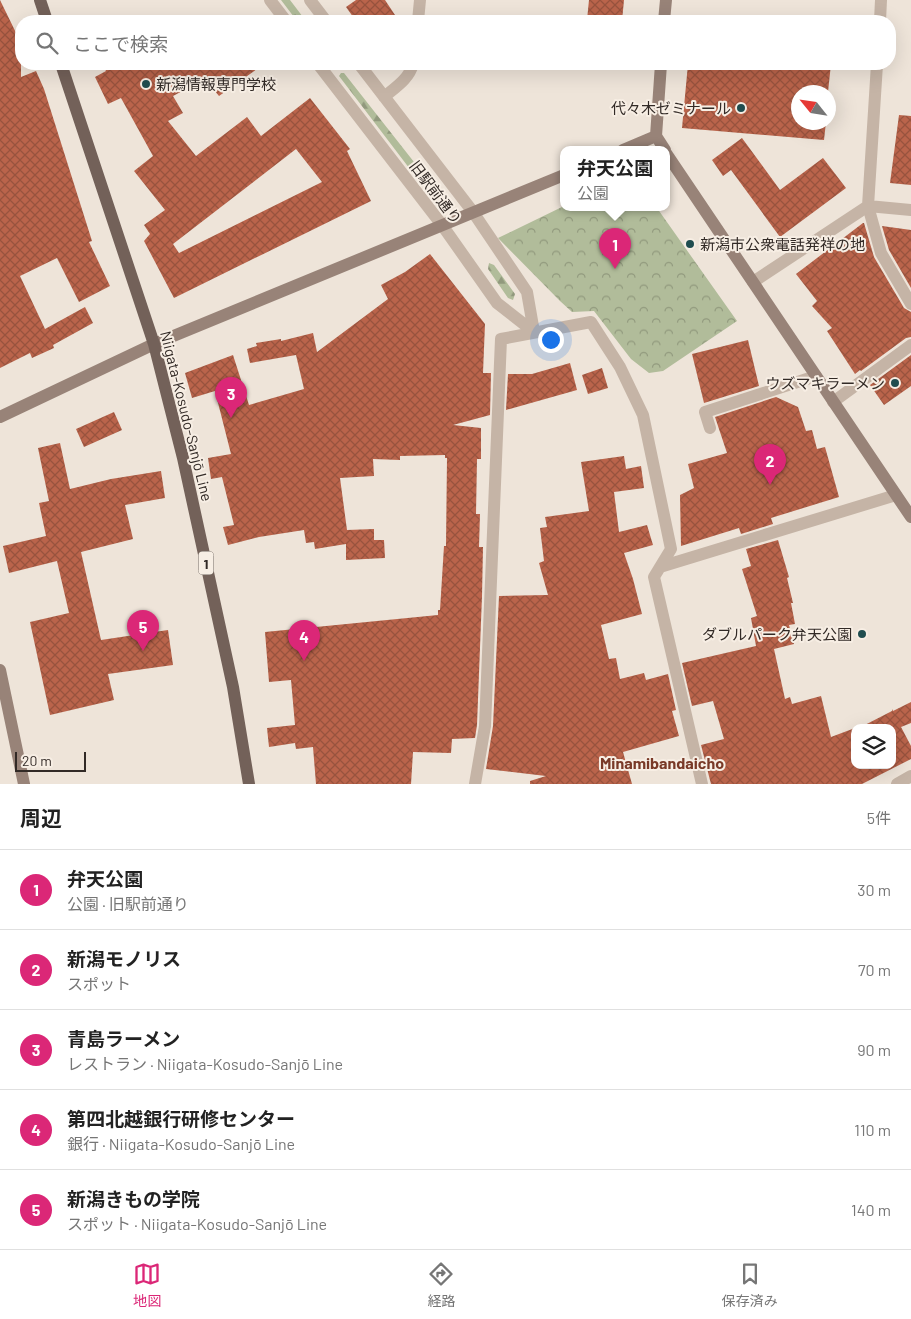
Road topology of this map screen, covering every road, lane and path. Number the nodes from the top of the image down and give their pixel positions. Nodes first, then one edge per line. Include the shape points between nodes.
1 (40, 0) edge
2 (270, 0) edge
3 (310, 0) edge
4 (420, 0) edge
5 (666, 0) edge
6 (881, 0) edge
7 (45, 15) edge
8 (281, 15) edge
9 (321, 15) edge
10 (419, 15) edge
11 (665, 15) edge
12 (880, 15) edge
13 (63, 70) edge
14 (323, 70) edge
15 (363, 70) edge
16 (412, 70) edge
17 (661, 70) edge
18 (877, 70) edge
19 (384, 97) junction
20 (656, 136) junction
21 (632, 146) edge
22 (663, 146) edge
23 (670, 157) edge
24 (560, 177) edge
25 (868, 206) junction
26 (911, 210) edge
27 (472, 212) junction
28 (442, 225) junction
29 (753, 282) junction
30 (911, 304) edge
31 (534, 332) junction
32 (154, 344) junction
33 (911, 345) edge
34 (816, 376) junction
35 (833, 402) junction
36 (0, 418) edge
37 (710, 428) dead end
38 (896, 495) junction
39 (909, 509) edge
40 (660, 566) junction
41 (0, 670) edge
42 (911, 776) edge
43 (24, 784) edge
44 (249, 784) edge
45 (475, 784) edge
46 (702, 784) edge
47 (897, 784) edge

1 - 7 main road
2 - 8 street
3 - 9 street
4 - 10 street
5 - 11 street
6 - 12 street
13 - 32 main road, Niigata-Kosudo-Sanjō Line / 1
14 - 28 street, 旧駅前通り
15 - 19 street
16 - 19 street
17 - 20 street
18 - 25 street
19 - 27 street
20 - 21 street
20 - 22 street
23 - 29 street
24 - 27 street
25 - 26 street
25 - 29 street
25 - 30 street via 881,253
27 - 28 street
27 - 31 street via 527,292
28 - 31 street, 旧駅前通り via 497,303
28 - 32 street
29 - 34 street
31 - 40 street via 591,322 620,367 644,415 671,549
31 - 45 street via 501,339 486,726
32 - 36 street
32 - 44 main road, Niigata-Kosudo-Sanjō Line / 1 via 233,687
33 - 35 street
34 - 35 street
34 - 37 street via 705,412
35 - 38 street
38 - 39 street
38 - 40 street
40 - 46 street via 654,577
41 - 43 street
42 - 47 street

